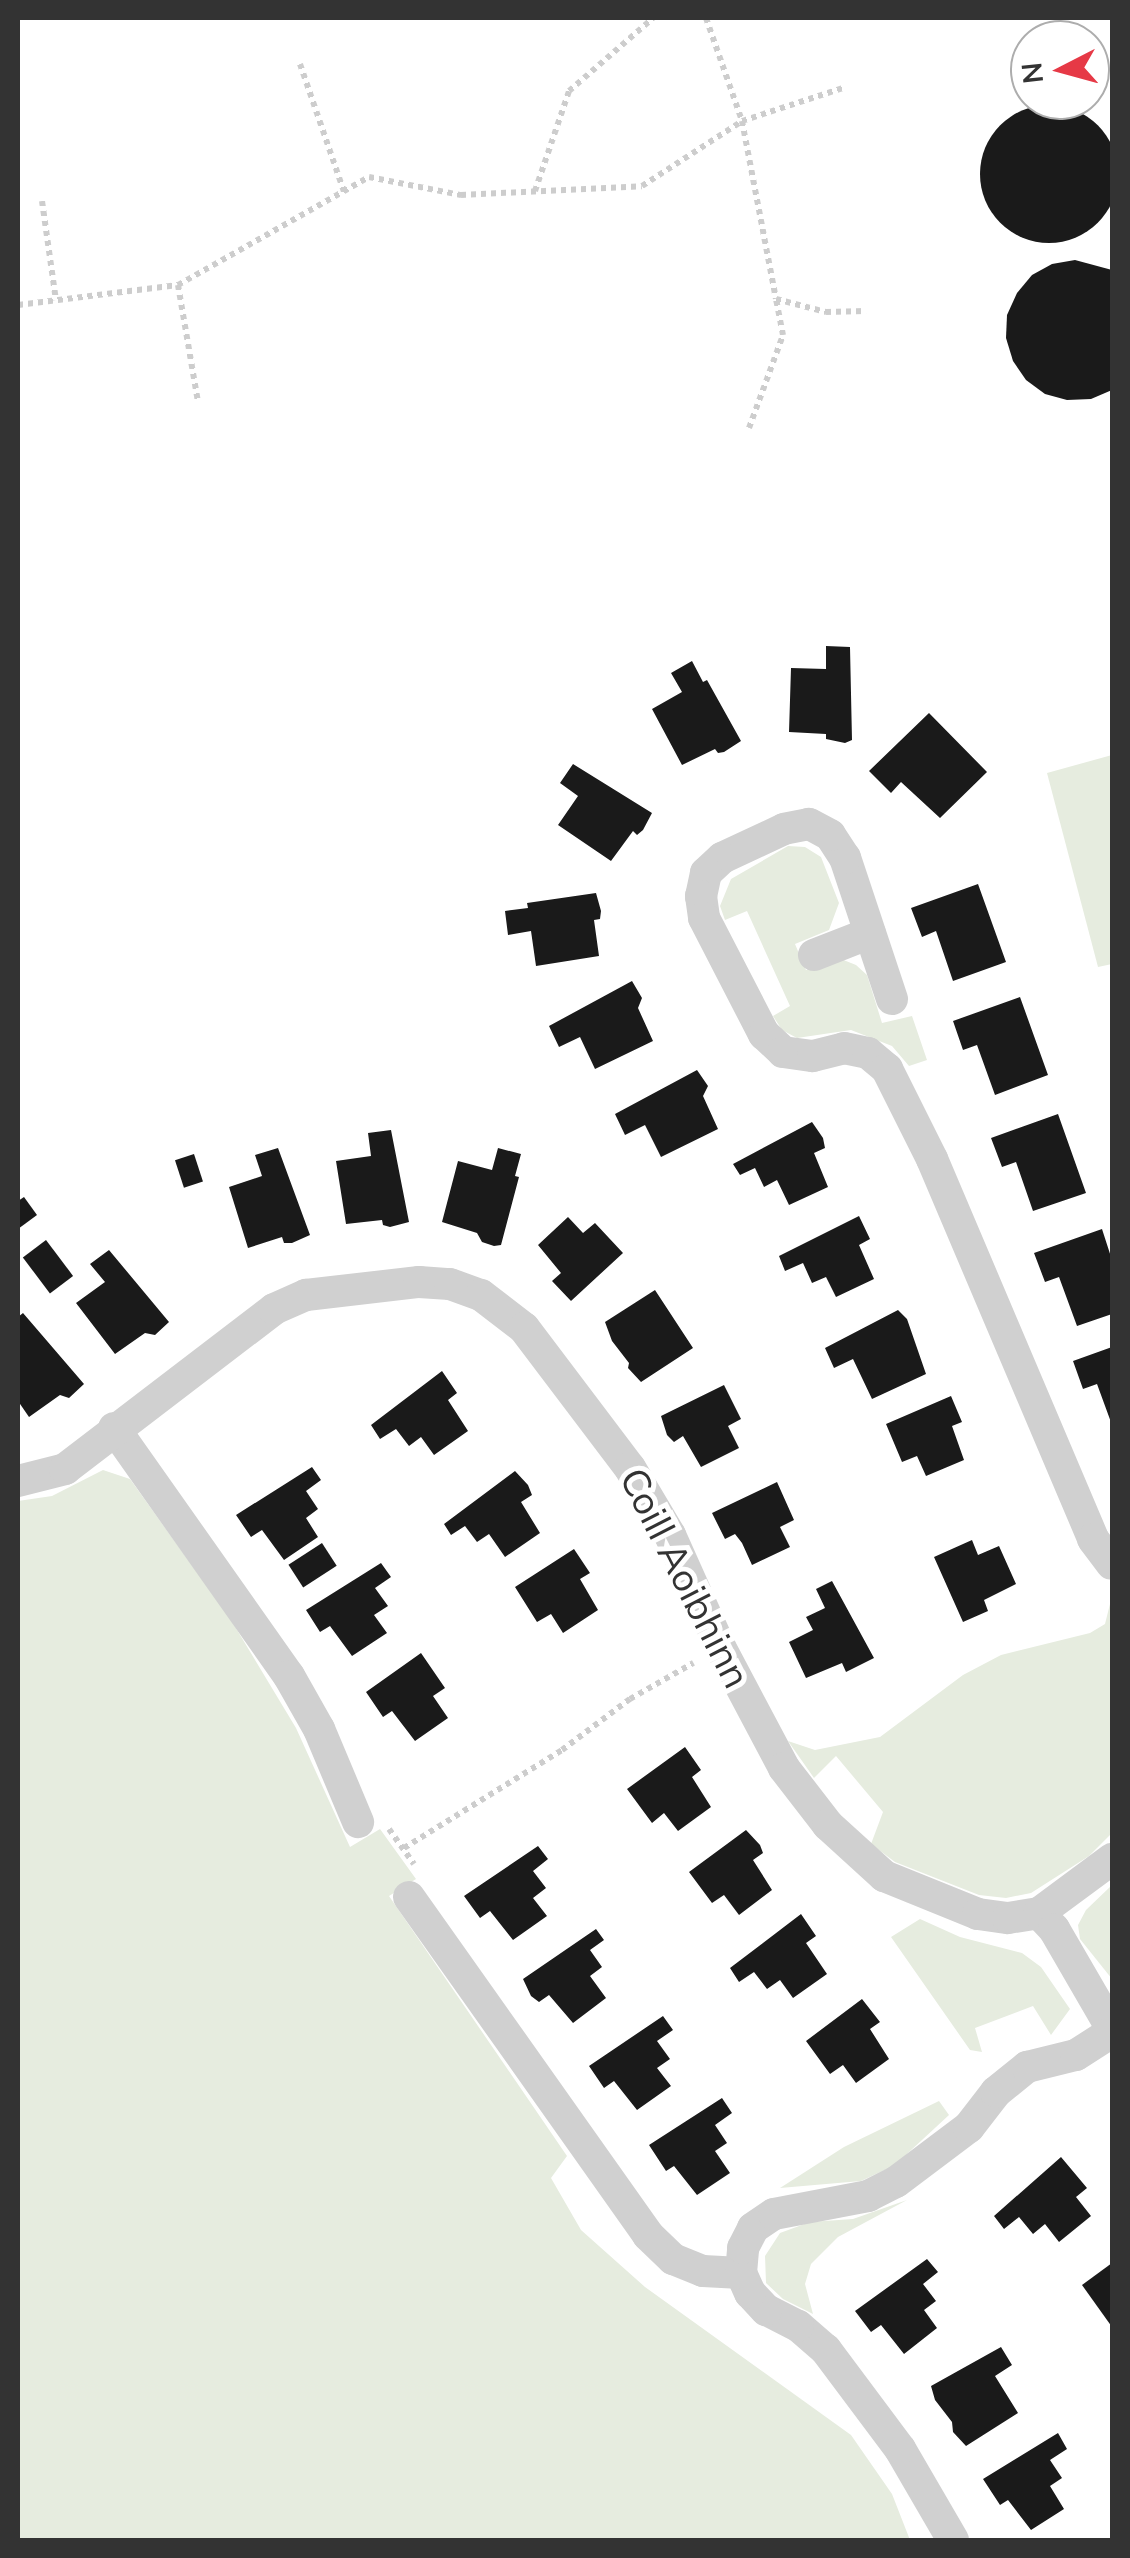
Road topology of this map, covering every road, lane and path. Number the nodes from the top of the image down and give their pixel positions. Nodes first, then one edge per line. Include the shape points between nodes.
1 (652, 18) edge
2 (706, 18) edge
3 (300, 64) dead end
4 (846, 88) dead end
5 (742, 121) junction
6 (534, 191) junction
7 (344, 192) junction
8 (42, 201) dead end
9 (178, 285) junction
10 (776, 299) junction
11 (56, 300) junction
12 (18, 305) edge
13 (866, 311) dead end
14 (198, 402) dead end
15 (749, 428) dead end
16 (870, 933) junction
17 (814, 955) dead end
18 (892, 998) dead end
19 (114, 1428) junction
20 (18, 1481) edge
21 (1112, 1564) edge
22 (720, 1647) junction
23 (358, 1822) joint
24 (404, 1848) junction
25 (1112, 1859) edge
26 (409, 1897) joint
27 (1039, 1913) junction
28 (1112, 2031) edge
29 (741, 2272) junction
30 (954, 2540) edge

1 - 6 path via 570,91
2 - 5 path
3 - 7 path
4 - 5 path
5 - 6 path via 642,186
5 - 10 path
6 - 7 path via 461,195 369,177
7 - 9 path
8 - 11 path
9 - 11 path
9 - 14 path
10 - 13 path via 826,312
10 - 15 path via 783,335
11 - 12 path
16 - 17 street
16 - 18 street
16 - 21 street via 845,858 830,835 808,824 722,858 706,874 704,918 764,1034 783,1052 812,1056 844,1048 868,1053 887,1069 1092,1539
19 - 20 street, Coill Aoibhinn via 65,1469
19 - 22 street, Coill Aoibhinn via 274,1309 306,1295 419,1282 481,1295 524,1328 630,1468 670,1535
19 - 23 street via 289,1676 320,1729
22 - 24 path
22 - 27 street, Coill Aoibhinn via 784,1768 828,1825 884,1876 978,1914
23 - 24 path via 379,1810
24 - 26 path via 426,1886
25 - 27 street
26 - 29 street via 648,2235 674,2260 704,2272
27 - 28 street
28 - 29 street via 1076,2055 1027,2067 969,2127 896,2182 868,2196 774,2214 753,2228
29 - 30 street via 766,2310 826,2350 900,2449

